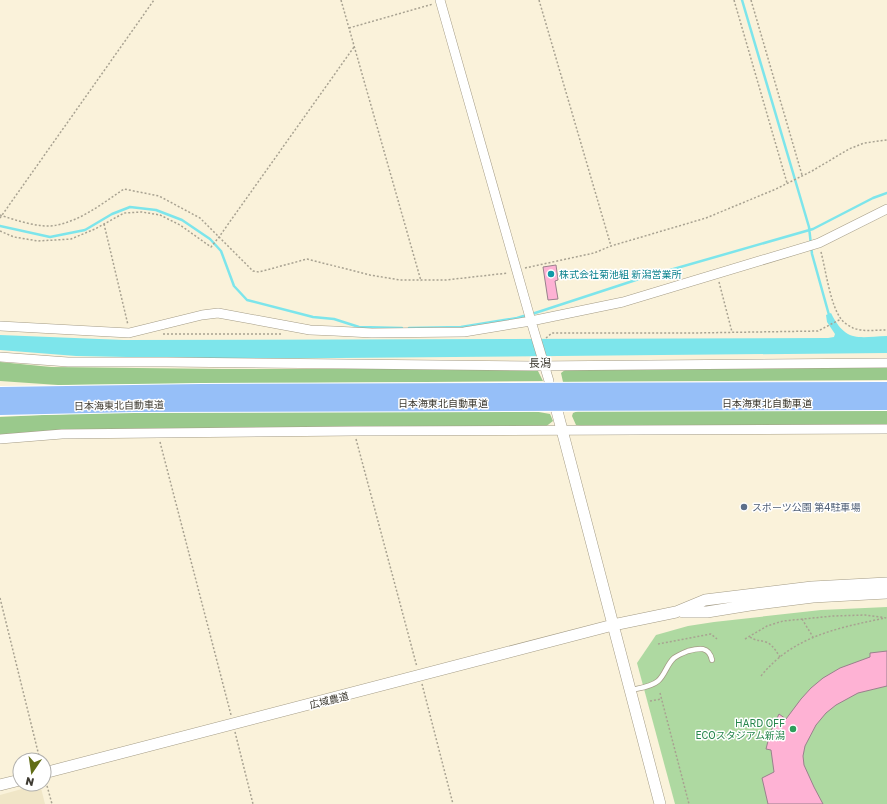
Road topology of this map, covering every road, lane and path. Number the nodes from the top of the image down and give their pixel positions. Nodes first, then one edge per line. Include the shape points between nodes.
1 (154, 0) edge
2 (341, 0) edge
3 (539, 0) edge
4 (734, 0) edge
5 (751, 0) edge
6 (440, 1) edge
7 (349, 28) junction
8 (354, 47) junction
9 (887, 140) edge
10 (802, 175) junction
11 (787, 183) junction
12 (887, 209) edge
13 (1, 215) edge
14 (0, 218) edge
15 (104, 224) junction
16 (0, 231) edge
17 (219, 237) junction
18 (818, 244) junction
19 (611, 246) junction
20 (517, 269) junction
21 (717, 274) junction
22 (421, 281) junction
23 (530, 317) junction
24 (841, 319) junction
25 (0, 326) edge
26 (887, 330) edge
27 (732, 332) junction
28 (129, 333) junction
29 (159, 334) dead end
30 (286, 334) dead end
31 (547, 337) dead end
32 (0, 357) edge
33 (887, 363) edge
34 (544, 364) junction
35 (549, 381) dead end
36 (887, 390) edge
37 (0, 392) edge
38 (0, 395) edge
39 (47, 400) junction
40 (887, 402) edge
41 (0, 409) edge
42 (557, 411) dead end
43 (887, 429) edge
44 (563, 430) junction
45 (354, 431) junction
46 (158, 433) junction
47 (0, 439) edge
48 (887, 583) edge
49 (887, 593) edge
50 (0, 598) edge
51 (676, 612) junction
52 (887, 618) edge
53 (802, 619) junction
54 (613, 625) junction
55 (749, 637) junction
56 (813, 637) junction
57 (717, 639) dead end
58 (745, 639) dead end
59 (658, 644) dead end
60 (780, 657) junction
61 (712, 660) dead end
62 (420, 676) junction
63 (761, 676) dead end
64 (631, 690) junction
65 (660, 693) dead end
66 (662, 698) junction
67 (650, 702) dead end
68 (233, 724) junction
69 (38, 752) edge
70 (52, 775) edge
71 (12, 782) edge
72 (0, 785) edge
73 (49, 792) edge
74 (52, 804) edge
75 (253, 804) edge
76 (452, 804) edge
77 (660, 804) edge
78 (689, 804) edge

1 - 13 path
2 - 7 path
3 - 19 path
4 - 11 path
5 - 10 path
6 - 7 path
6 - 20 street
7 - 8 path
8 - 17 path
8 - 22 path
9 - 10 path via 864,143 849,149
10 - 11 path
11 - 19 path via 706,218
12 - 18 street
13 - 14 path
13 - 17 path via 30,224 56,226 88,213 124,189 159,196 200,218
15 - 16 path via 71,239 38,242
15 - 17 path via 124,213 142,212 160,215 180,225 211,247
15 - 28 path via 128,319
17 - 22 path via 253,270 259,272 307,260 386,278
18 - 21 street
18 - 24 path via 833,303
19 - 20 path via 594,253
20 - 22 path via 500,274
20 - 23 street
21 - 23 street via 623,302
21 - 27 path
23 - 28 street via 464,332 372,333 310,330 218,313 202,314
23 - 34 street
24 - 26 path via 853,328 861,330
24 - 27 path via 818,331
25 - 28 street
27 - 31 path via 552,333
29 - 30 path
32 - 34 street via 68,362
33 - 34 street
34 - 35 street
36 - 39 highway, 日本海東北自動車道 via 208,392
37 - 39 highway
38 - 39 highway, 日本海東北自動車道
39 - 40 highway, 日本海東北自動車道 via 134,404
39 - 41 highway
42 - 44 street
43 - 44 street
44 - 45 street
44 - 54 street
45 - 46 street
45 - 62 path
46 - 47 street via 62,434
46 - 68 path
48 - 51 street via 737,595 705,600
49 - 51 street via 813,597 707,612
50 - 69 path
51 - 54 street, 広域農道
52 - 53 path via 865,615
52 - 56 path via 845,626
53 - 55 path via 767,626
53 - 56 path
54 - 62 street, 広域農道
54 - 64 street
55 - 58 path
55 - 60 path via 767,642 774,647
56 - 60 path
57 - 59 path via 711,634
60 - 63 path
61 - 64 lane via 706,650 699,648 680,654 673,659 657,682
62 - 68 street, 広域農道
62 - 76 path
64 - 77 street
65 - 66 path
66 - 67 path
66 - 78 path
68 - 70 street, 広域農道
68 - 75 path
71 - 72 street
73 - 74 path

